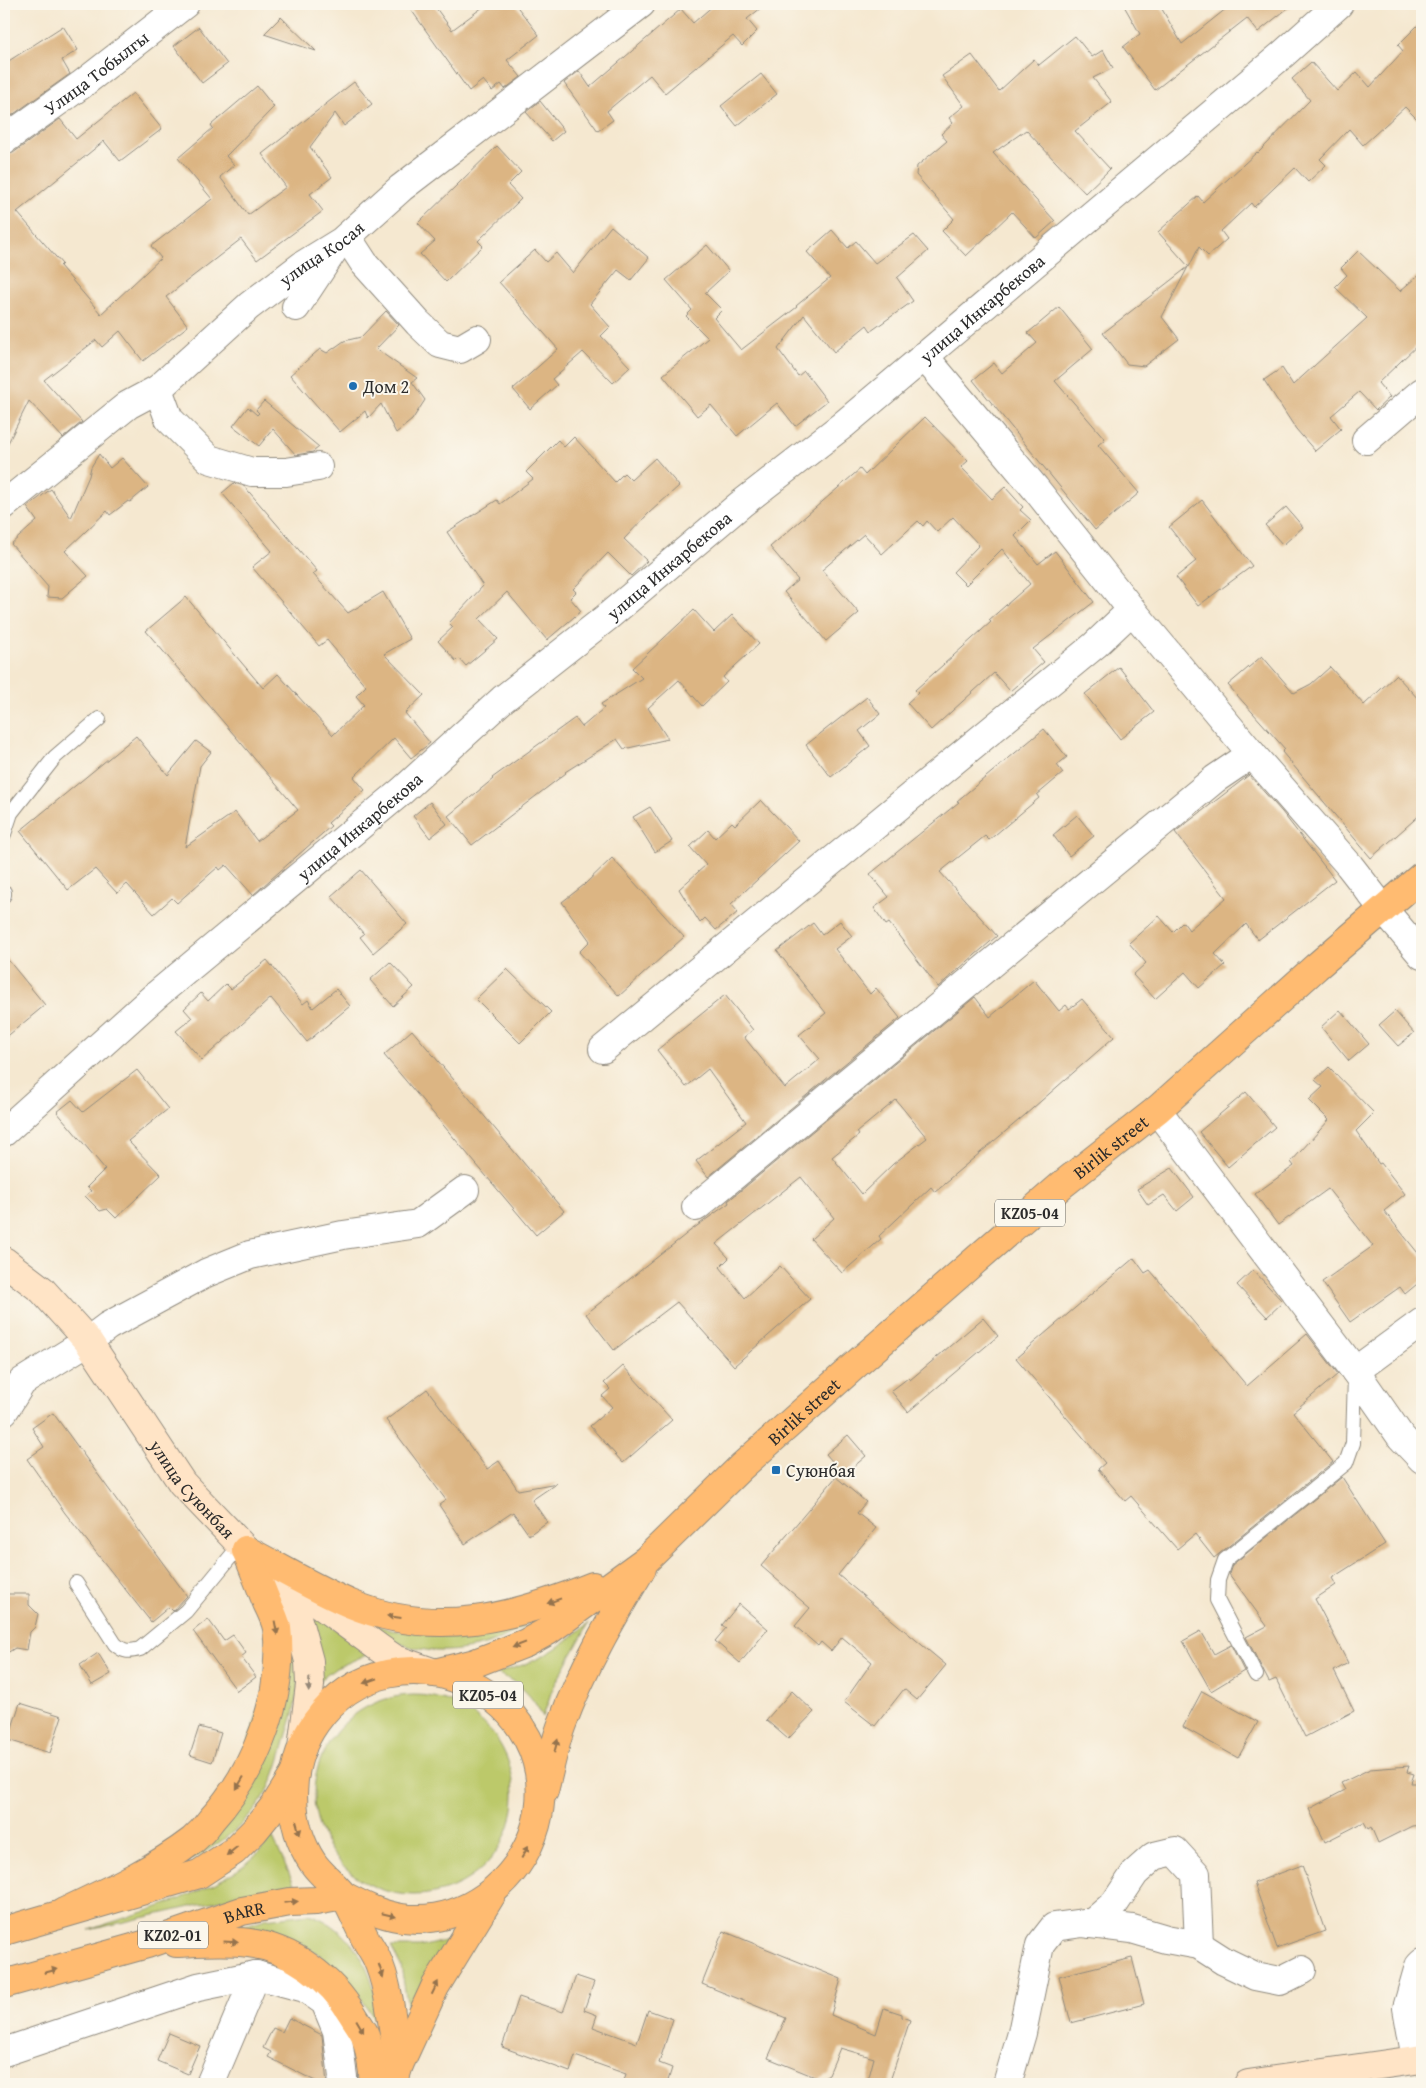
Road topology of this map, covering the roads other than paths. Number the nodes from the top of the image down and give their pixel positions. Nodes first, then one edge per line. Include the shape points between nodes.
1 (185, 4) edge
2 (641, 4) edge
3 (1340, 4) edge
4 (4, 140) edge
5 (342, 240) junction
6 (296, 307) dead end
7 (477, 339) dead end
8 (924, 356) junction
9 (158, 389) junction
10 (1422, 392) edge
11 (1366, 440) dead end
12 (318, 467) dead end
13 (4, 505) edge
14 (1132, 610) junction
15 (99, 719) dead end
16 (1252, 754) junction
17 (4, 834) edge
18 (1422, 876) edge
19 (1384, 910) junction
20 (1422, 955) edge
21 (603, 1048) dead end
22 (1157, 1110) junction
23 (4, 1132) edge
24 (466, 1190) dead end
25 (696, 1208) dead end
26 (4, 1261) edge
27 (1422, 1322) edge
28 (88, 1341) junction
29 (1355, 1371) junction
30 (4, 1411) edge
31 (1422, 1459) edge
32 (244, 1547) junction
33 (646, 1560) junction
34 (76, 1583) dead end
35 (434, 1673) junction
36 (1256, 1675) dead end
37 (298, 1760) junction
38 (540, 1810) junction
39 (492, 1893) junction
40 (344, 1896) junction
41 (64, 1912) junction
42 (1091, 1924) junction
43 (4, 1930) edge
44 (147, 1944) junction
45 (1200, 1945) junction
46 (1422, 1963) edge
47 (1302, 1970) dead end
48 (256, 1975) junction
49 (4, 1984) edge
50 (4, 2052) edge
51 (1419, 2059) edge
52 (396, 2075) edge
53 (210, 2084) edge
54 (342, 2084) edge
55 (374, 2084) edge
56 (1007, 2084) edge
57 (1248, 2084) edge

1 - 4 street, Улица Тобылгы
2 - 5 street, улица Косая via 401,188
3 - 8 street, улица Инкарбекова
5 - 6 street
5 - 7 street via 440,344 460,349
5 - 9 street, улица Косая via 249,306
8 - 14 street via 1036,488
8 - 23 street, улица Инкарбекова via 503,699 402,791 154,997
9 - 12 street via 169,419 209,459 252,472 286,472
9 - 13 street, улица Косая via 128,405
10 - 11 street
14 - 16 street
14 - 21 street via 1094,645
15 - 17 lane via 56,757 11,813
16 - 19 street
16 - 25 street via 1215,779
18 - 19 main road, Birlik street / KZ05-04
19 - 20 street
19 - 22 main road, Birlik street / KZ05-04
22 - 29 street
22 - 33 main road, Birlik street / KZ05-04 via 1063,1184 845,1373 741,1467
24 - 28 street via 418,1224 343,1235 250,1255 206,1273 108,1326
26 - 28 main road, улица Суюнбая via 42,1290
27 - 29 street
28 - 30 street via 22,1382
28 - 32 main road, улица Суюнбая via 182,1483
29 - 31 street via 1401,1437
29 - 36 lane via 1353,1443 1346,1463 1225,1560 1218,1580 1218,1600
33 -> 32 main road via 595,1585 519,1613 438,1622 384,1615 350,1604
32 - 34 lane via 186,1611 140,1649 131,1652 123,1651 115,1644
32 - 35 main road via 395,1659
32 -> 37 main road, улица Суюнбая via 297,1617 304,1638 310,1685
32 -> 41 main road via 276,1625 278,1648 277,1676 258,1749 240,1784 195,1839 132,1879
33 -> 35 main road, KZ05-04 via 548,1631 526,1643 475,1663
38 -> 33 main road, KZ05-04 via 561,1726 572,1697 601,1638
35 -> 37 main road, KZ05-04 via 389,1674 362,1684 337,1700 317,1722
35 - 38 main road, KZ05-04 via 476,1686 500,1703 519,1725 533,1752 540,1780
37 -> 40 main road, KZ05-04 via 293,1796 302,1842 312,1862
37 -> 41 main road via 275,1806 254,1831 200,1874
39 -> 38 main road, KZ05-04 via 516,1869 531,1841
40 -> 39 main road, KZ05-04 via 372,1911 403,1918 435,1918 466,1909
52 -> 39 main road, KZ05-04 via 435,1987
44 -> 40 main road, BARR / KZ02-01 via 242,1912
40 -> 52 main road, KZ05-04 via 377,1958 387,1990
41 - 43 main road
42 - 45 street via 1132,1929
42 - 45 street via 1115,1903 1135,1873 1154,1856 1175,1851 1196,1874
42 - 56 street via 1054,1927 1040,1945 1022,2033
49 -> 44 main road, BARR / KZ02-01
44 -> 55 main road via 250,1943 298,1960 317,1972 347,2005 364,2033 373,2065
45 - 47 street via 1255,1976 1280,1981
46 - 51 street via 1407,2008
48 - 50 street via 198,1987
48 - 53 street
48 - 54 street via 306,1988 325,2002 337,2031
51 - 57 main road

